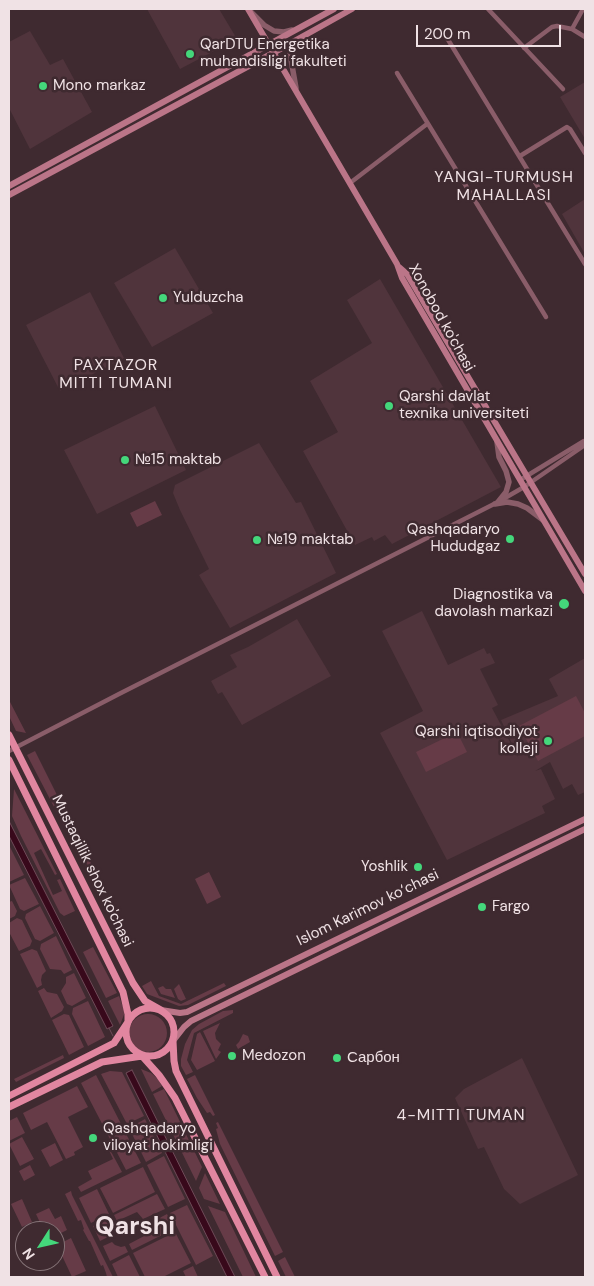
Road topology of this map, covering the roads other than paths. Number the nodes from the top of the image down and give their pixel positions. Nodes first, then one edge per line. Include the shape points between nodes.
1 (248, 9) edge
2 (334, 9) edge
3 (352, 9) edge
4 (488, 9) edge
5 (583, 9) edge
6 (572, 29) junction
7 (297, 30) junction
8 (585, 37) edge
9 (301, 38) junction
10 (447, 38) dead end
11 (269, 45) junction
12 (524, 48) junction
13 (273, 54) junction
14 (396, 73) dead end
15 (563, 89) dead end
16 (297, 93) junction
17 (147, 116) junction
18 (427, 124) junction
19 (585, 153) edge
20 (520, 156) junction
21 (350, 183) junction
22 (9, 186) edge
23 (9, 195) edge
24 (397, 264) junction
25 (585, 264) edge
26 (546, 317) dead end
27 (497, 440) junction
28 (585, 441) edge
29 (529, 479) junction
30 (520, 480) junction
31 (524, 487) junction
32 (496, 503) junction
33 (544, 521) junction
34 (585, 574) edge
35 (585, 591) edge
36 (9, 735) edge
37 (12, 750) edge
38 (9, 760) edge
39 (585, 819) edge
40 (585, 829) edge
41 (161, 1010) junction
42 (128, 1022) junction
43 (173, 1041) junction
44 (142, 1056) junction
45 (9, 1096) edge
46 (9, 1107) edge
47 (265, 1277) edge
48 (277, 1277) edge

1 - 7 street via 274,31
1 - 11 main road, Xonobod ko'chasi
2 - 7 main road
3 - 9 main road
4 - 12 street
5 - 6 street
6 - 8 street
6 - 12 street via 552,27
7 - 11 main road
9 - 13 main road
9 - 16 street via 290,54
10 - 20 street
11 - 13 main road, Xonobod ko'chasi
11 - 17 main road
12 - 15 street
13 - 16 main road, Xonobod ko'chasi
13 - 17 main road
14 - 18 street
16 - 21 main road, Xonobod ko'chasi
17 - 22 main road
17 - 23 main road
18 - 21 street
18 - 26 street
19 - 20 street via 567,127
20 - 25 street
21 - 24 main road, Xonobod ko'chasi
24 - 27 main road, Xonobod ko'chasi via 402,278
24 - 29 main road, Xonobod ko'chasi via 407,274
27 - 30 main road, Xonobod ko'chasi
27 - 32 street via 498,457 509,482 506,492
28 - 29 street
29 - 30 street
29 - 31 street
29 - 34 main road, Xonobod ko'chasi
30 - 31 main road, Xonobod ko'chasi
31 - 32 street
31 - 33 main road, Xonobod ko'chasi
32 - 33 street via 518,504
32 - 37 street
33 - 35 main road, Xonobod ko'chasi
36 - 37 main road, Mustaqillik shox ko'chasi
37 - 41 main road, Mustaqillik shox ko'chasi via 133,983 145,1002
38 - 42 main road, Mustaqillik shox ko'chasi via 123,992
39 - 41 main road, Islom Karimov ko‘chasi via 187,1012
40 - 43 main road, Islom Karimov ko‘chasi via 192,1021
41 - 42 main road via 146,1008 138,1011
41 - 43 main road via 174,1027
42 - 44 main road via 126,1038 135,1052
42 - 45 main road via 114,1043
43 - 44 main road via 164,1053
43 - 48 main road via 176,1071
44 - 46 main road via 102,1062
44 - 47 main road via 175,1098

